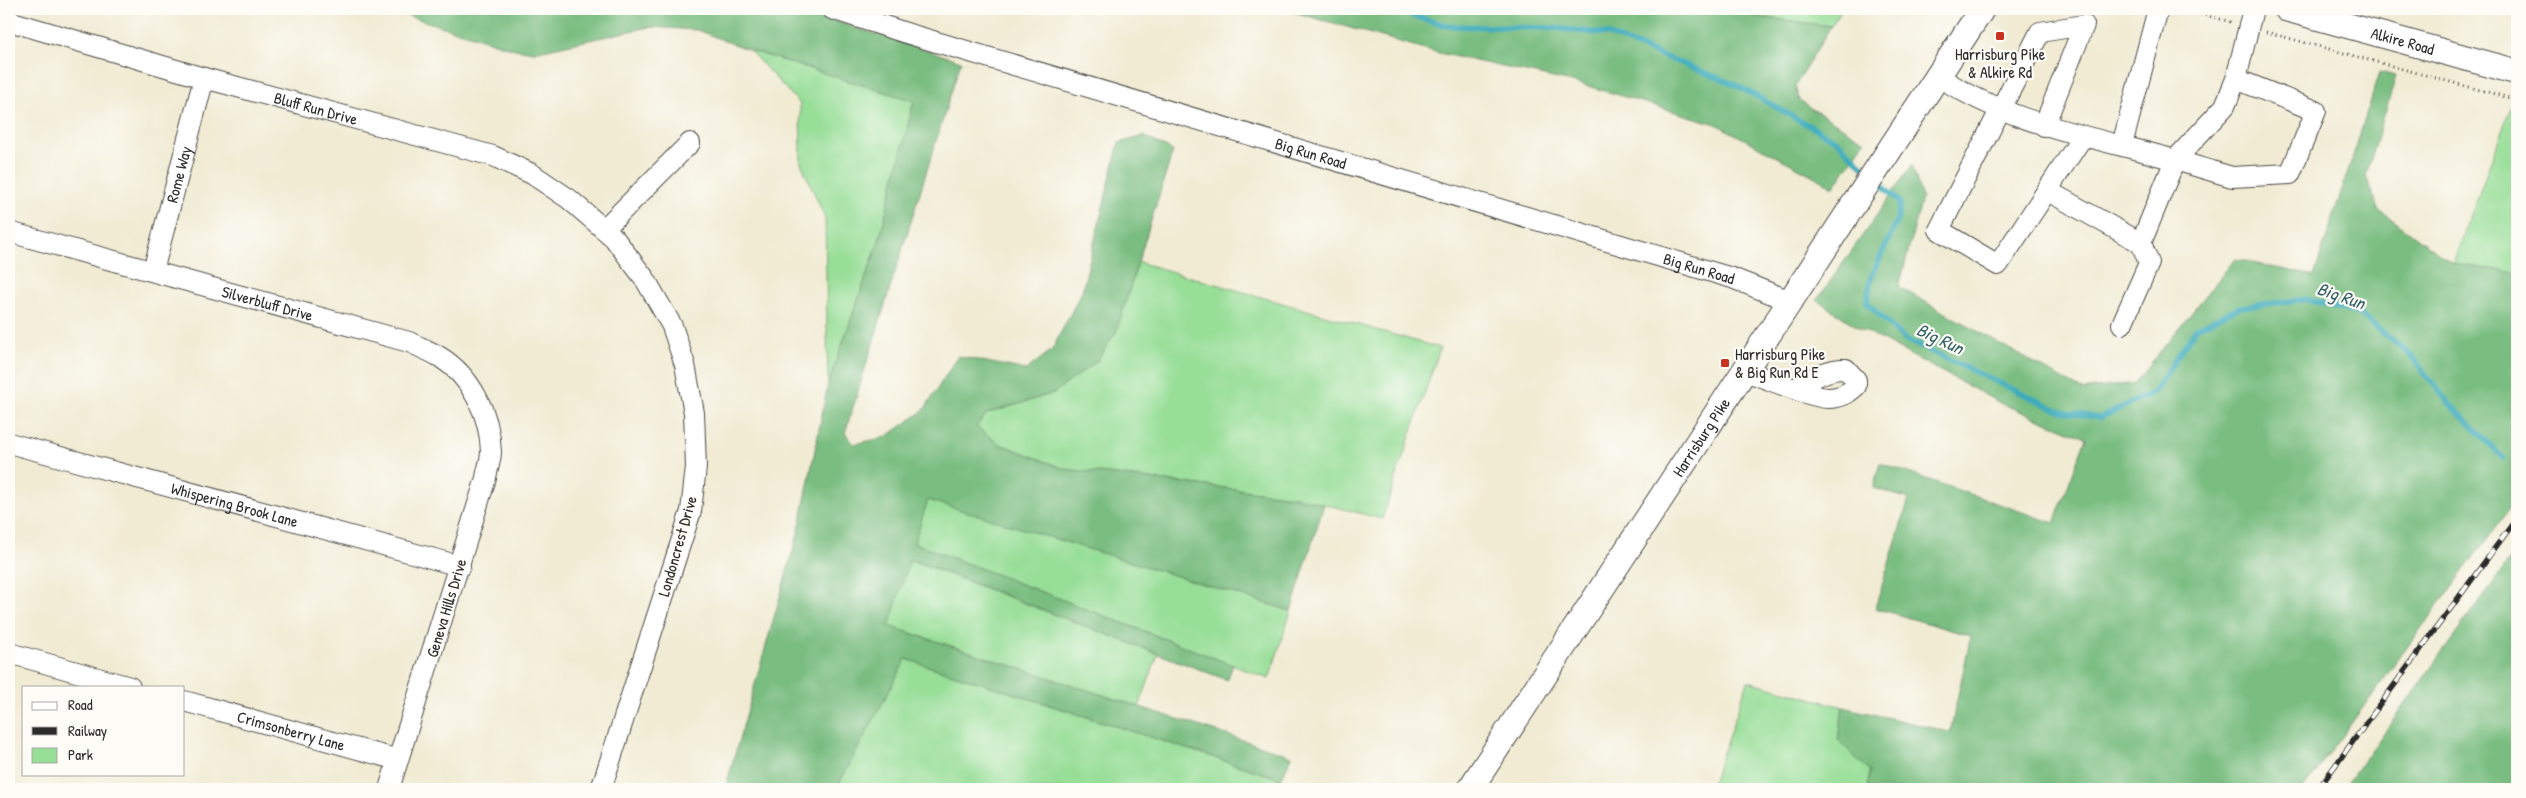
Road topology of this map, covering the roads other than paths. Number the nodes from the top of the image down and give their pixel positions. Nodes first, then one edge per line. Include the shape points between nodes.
1 (832, 9) edge
2 (1982, 9) edge
3 (2158, 9) edge
4 (2287, 9) edge
5 (2344, 16) edge
6 (2251, 18) edge
7 (9, 21) edge
8 (2517, 72) edge
9 (1938, 76) junction
10 (204, 78) junction
11 (2236, 79) junction
12 (2000, 110) junction
13 (2044, 126) junction
14 (2083, 136) junction
15 (690, 143) dead end
16 (2122, 145) junction
17 (2175, 160) junction
18 (2048, 191) junction
19 (604, 229) junction
20 (9, 232) edge
21 (2141, 243) junction
22 (153, 271) junction
23 (1790, 301) junction
24 (2122, 324) dead end
25 (1745, 370) junction
26 (1796, 388) dead end
27 (488, 425) joint
28 (9, 444) edge
29 (460, 566) junction
30 (9, 653) edge
31 (126, 686) edge
32 (185, 701) edge
33 (398, 760) junction
34 (389, 789) edge
35 (601, 789) edge
36 (1470, 789) edge

1 - 23 street, Big Run Road via 1732,278
2 - 9 main road, Harrisburg Pike
3 - 16 street
4 - 5 main road, Alkire Road
5 - 8 main road, Alkire Road
6 - 11 street
7 - 10 street, Bluff Run Drive
9 - 12 street via 1964,94
9 - 23 main road, Harrisburg Pike
10 - 19 street, Bluff Run Drive via 493,156 532,174 569,199
10 - 22 street, Rome Way
11 - 17 street via 2225,106
11 - 17 street via 2316,111 2290,174 2232,177
12 - 13 street
12 - 13 street via 2040,32 2084,25
12 - 18 street via 1940,230 1998,265
13 - 14 street
14 - 16 street
14 - 18 street
15 - 19 street
16 - 17 street
17 - 21 street
18 - 21 street
19 - 35 street, Londoncrest Drive via 645,279 672,326 694,413 696,467 691,510
20 - 22 street, Silverbluff Drive
21 - 24 street via 2149,263
22 - 27 street, Silverbluff Drive via 409,342 441,357 464,378 479,401
23 - 25 main road, Harrisburg Pike
25 - 26 street
25 - 36 main road, Harrisburg Pike
27 - 29 street, Geneva Hills Drive via 491,453 488,470
28 - 29 street, Whispering Brook Lane
29 - 33 street, Geneva Hills Drive
30 - 31 street
32 - 33 street, Crimsonberry Lane
33 - 34 street, Geneva Hills Drive

